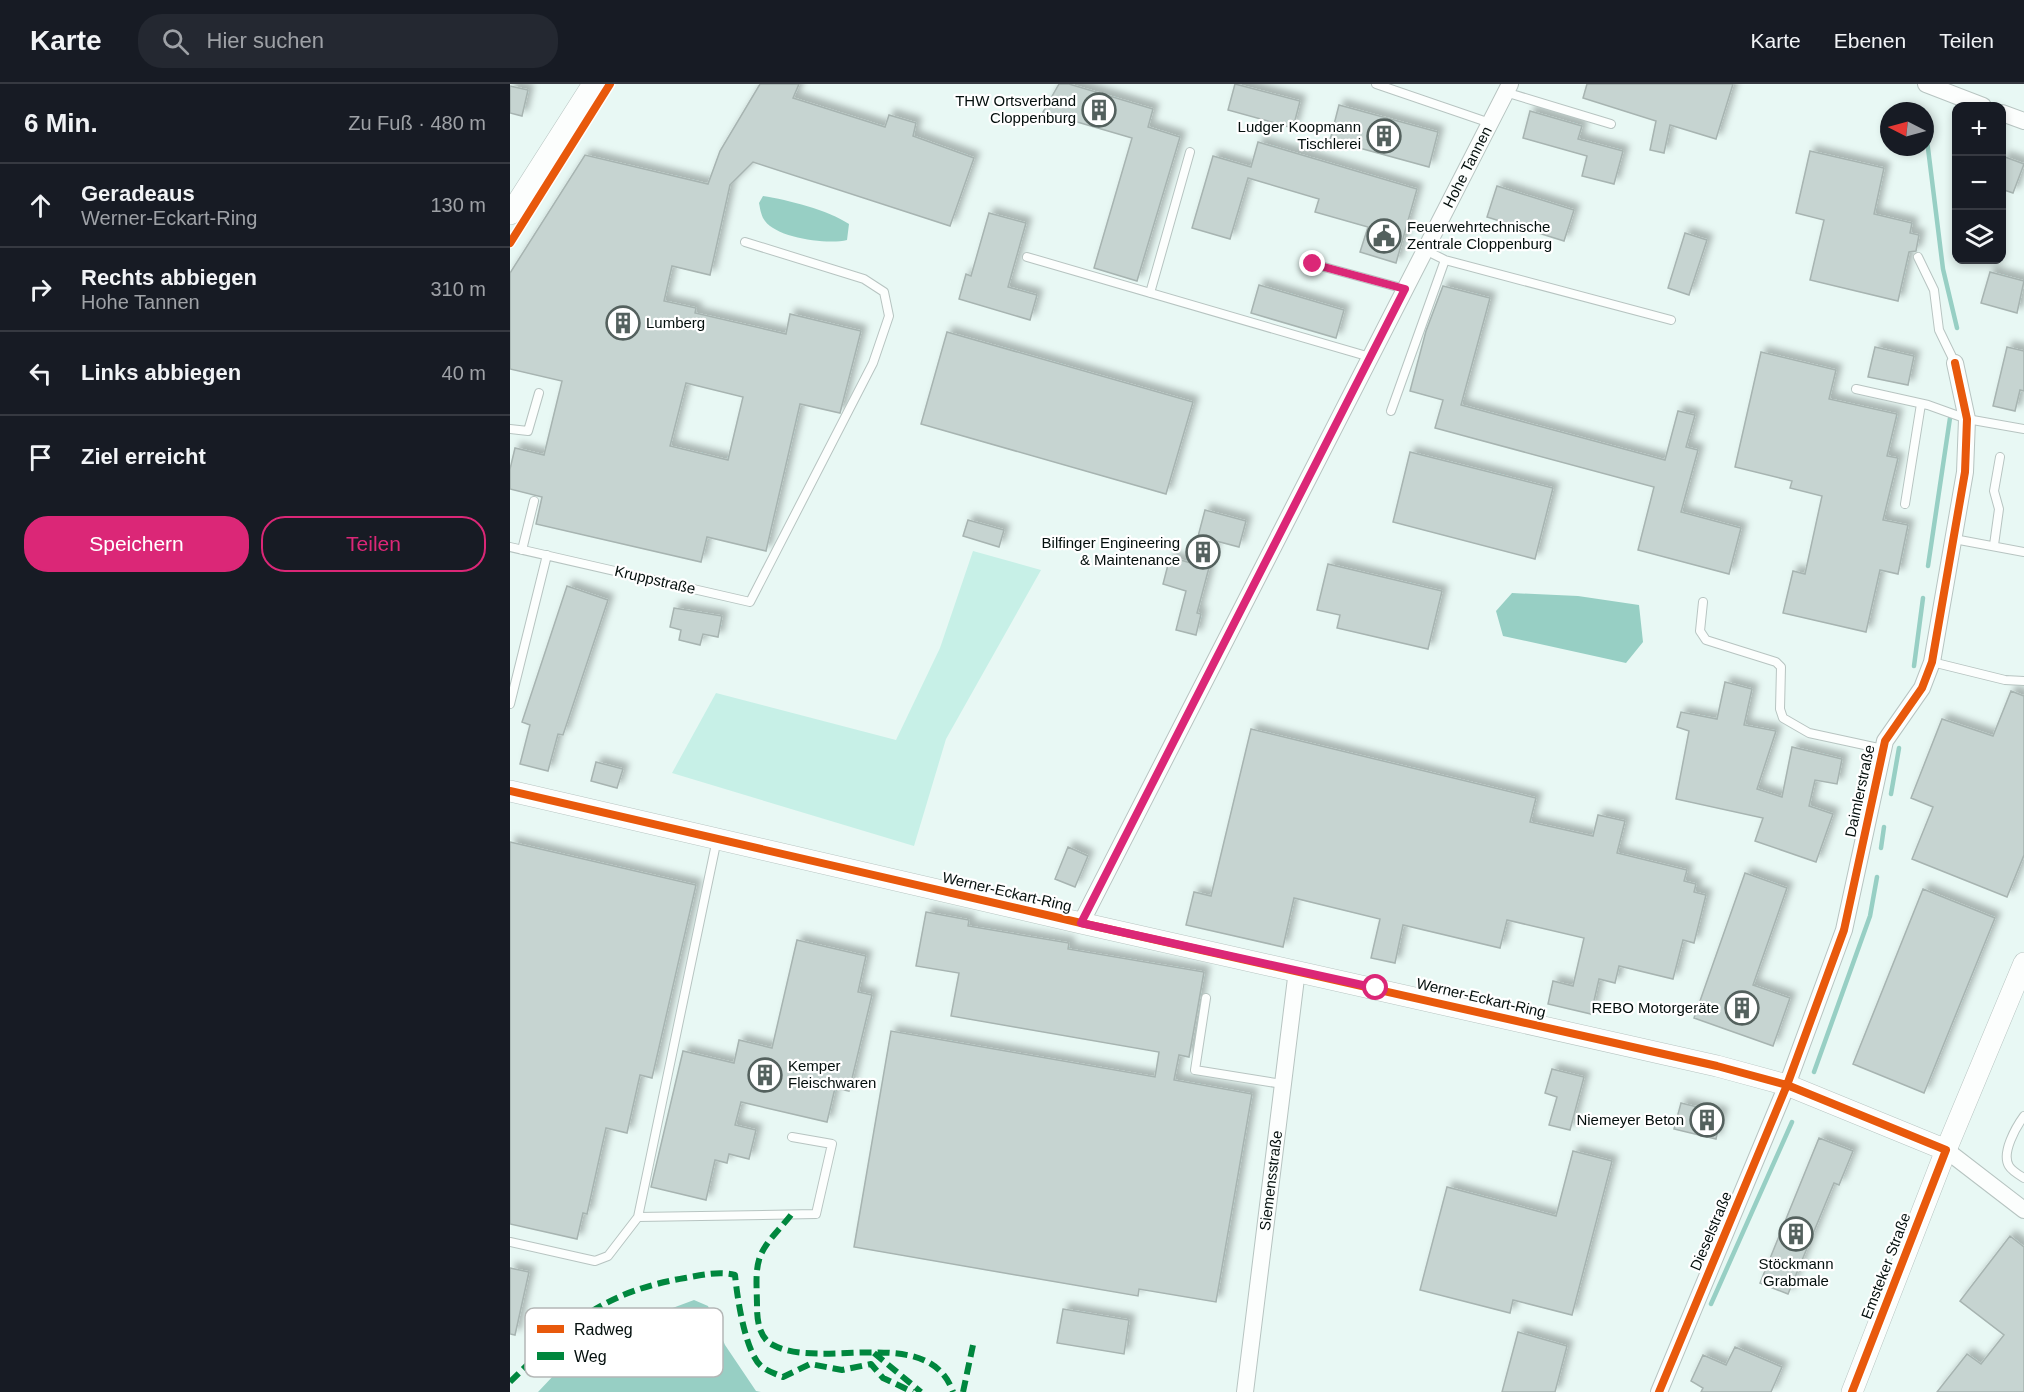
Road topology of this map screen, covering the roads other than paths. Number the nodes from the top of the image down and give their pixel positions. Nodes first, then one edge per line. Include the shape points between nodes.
1 (592, 84) edge
2 (1376, 84) edge
3 (1926, 84) edge
4 (1508, 88) edge
5 (1973, 102) edge
6 (2006, 115) edge
7 (2024, 121) edge
8 (1490, 123) junction
9 (1611, 124) dead end
10 (1190, 152) dead end
11 (510, 214) edge
12 (745, 242) dead end
13 (1425, 250) junction
14 (1027, 257) dead end
15 (1918, 257) dead end
16 (1445, 260) junction
17 (1313, 264) dead end
18 (1405, 289) junction
19 (1150, 293) junction
20 (1671, 320) dead end
21 (1370, 357) junction
22 (1954, 363) joint
23 (1856, 389) dead end
24 (539, 393) dead end
25 (1921, 404) junction
26 (1391, 411) dead end
27 (1967, 419) junction
28 (510, 429) edge
29 (2024, 429) edge
30 (2000, 457) dead end
31 (534, 501) dead end
32 (1905, 504) dead end
33 (1954, 538) junction
34 (1994, 545) junction
35 (510, 547) edge
36 (522, 550) junction
37 (2024, 552) edge
38 (547, 555) junction
39 (1703, 602) dead end
40 (1932, 662) junction
41 (2024, 681) edge
42 (510, 704) edge
43 (1883, 749) junction
44 (510, 791) edge
45 (717, 839) junction
46 (1081, 923) junction
47 (2024, 963) edge
48 (1297, 970) junction
49 (1206, 998) dead end
50 (1282, 1084) junction
51 (1787, 1085) junction
52 (2024, 1116) edge
53 (792, 1137) dead end
54 (1946, 1150) junction
55 (2024, 1178) edge
56 (2024, 1210) edge
57 (638, 1217) junction
58 (510, 1242) edge
59 (1657, 1391) edge
60 (1245, 1392) edge
61 (1852, 1392) edge

1 - 11 street
2 - 8 lane
3 - 5 street
4 - 8 street, Hohe Tannen
4 - 9 lane
6 - 7 street
8 - 13 street, Hohe Tannen
10 - 19 lane
12 - 38 lane, Kruppstraße via 864,279 884,292 890,316 873,363 750,602
13 - 16 lane
13 - 18 street, Hohe Tannen
14 - 19 lane
15 - 22 lane via 1934,290 1939,330
16 - 20 lane
16 - 26 lane
17 - 18 lane
18 - 21 street, Hohe Tannen
19 - 21 lane
21 - 46 street, Hohe Tannen
22 - 27 street, Daimlerstraße
23 - 25 lane
24 - 28 lane via 528,431
25 - 27 lane
25 - 32 lane
27 - 29 lane
27 - 33 street, Daimlerstraße via 1965,472
30 - 34 lane via 1994,491 1999,509
31 - 36 lane
33 - 34 lane
33 - 40 street, Daimlerstraße
34 - 37 lane
35 - 36 lane, Kruppstraße
36 - 38 lane, Kruppstraße
38 - 42 lane
39 - 43 lane via 1700,631 1706,640 1776,662 1781,668 1783,718 1809,733
40 - 41 lane
40 - 43 street, Daimlerstraße via 1922,688
43 - 51 street, Daimlerstraße via 1844,930
44 - 45 street, Werner-Eckart-Ring
45 - 46 street, Werner-Eckart-Ring
45 - 57 lane
46 - 48 street, Werner-Eckart-Ring
47 - 54 street, Emsteker Straße
48 - 50 street, Siemensstraße
48 - 51 street, Werner-Eckart-Ring
49 - 50 lane via 1195,1070
50 - 60 street, Siemensstraße
51 - 54 street, Werner-Eckart-Ring
51 - 59 street, Dieselstraße
52 - 55 lane via 2006,1159
53 - 57 lane via 832,1144 816,1214
54 - 56 street
54 - 61 street, Emsteker Straße
57 - 58 lane via 608,1256 595,1261

